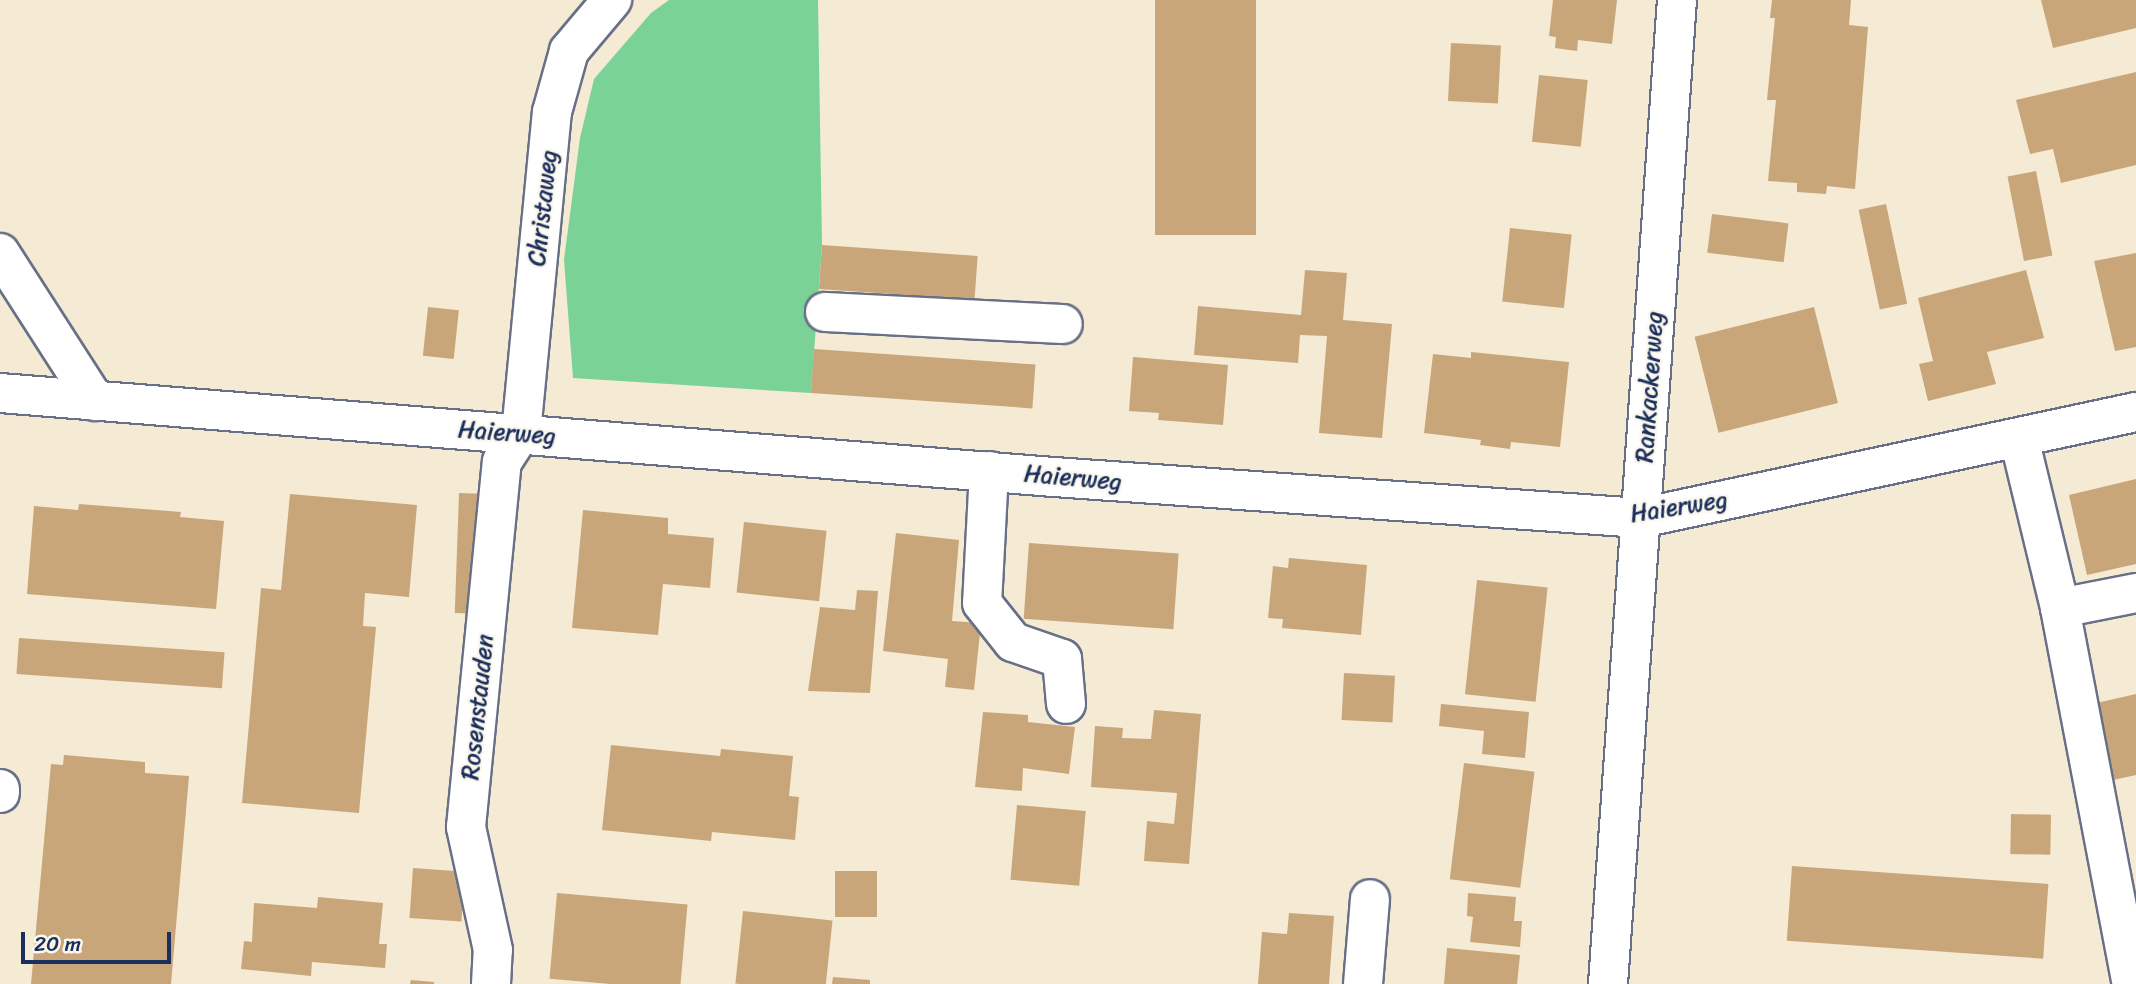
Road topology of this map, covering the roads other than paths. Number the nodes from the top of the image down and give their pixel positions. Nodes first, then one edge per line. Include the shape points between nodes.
1 (612, 0) edge
2 (1677, 0) edge
3 (0, 253) edge
4 (825, 312) dead end
5 (1063, 324) dead end
6 (0, 393) edge
7 (95, 401) junction
8 (2136, 412) edge
9 (521, 433) junction
10 (2019, 438) junction
11 (989, 471) junction
12 (1641, 518) junction
13 (2136, 593) edge
14 (2060, 608) junction
15 (1066, 704) dead end
16 (1370, 899) dead end
17 (491, 984) edge
18 (1363, 984) edge
19 (1608, 984) edge
20 (2132, 984) edge

1 - 9 street, Christaweg via 569,51 552,112
2 - 12 street, Rankackerweg
3 - 7 street
4 - 5 street
6 - 7 street, Haierweg
7 - 9 street, Haierweg
8 - 10 street, Haierweg
9 - 11 street, Haierweg
9 - 17 street, Rosenstauden via 502,462 466,827 493,950
10 - 12 street, Haierweg
10 - 14 street
11 - 12 street, Haierweg
11 - 15 street via 982,603 1013,642 1062,659
12 - 19 street, Rankackerweg
13 - 14 street
14 - 20 street
16 - 18 street

